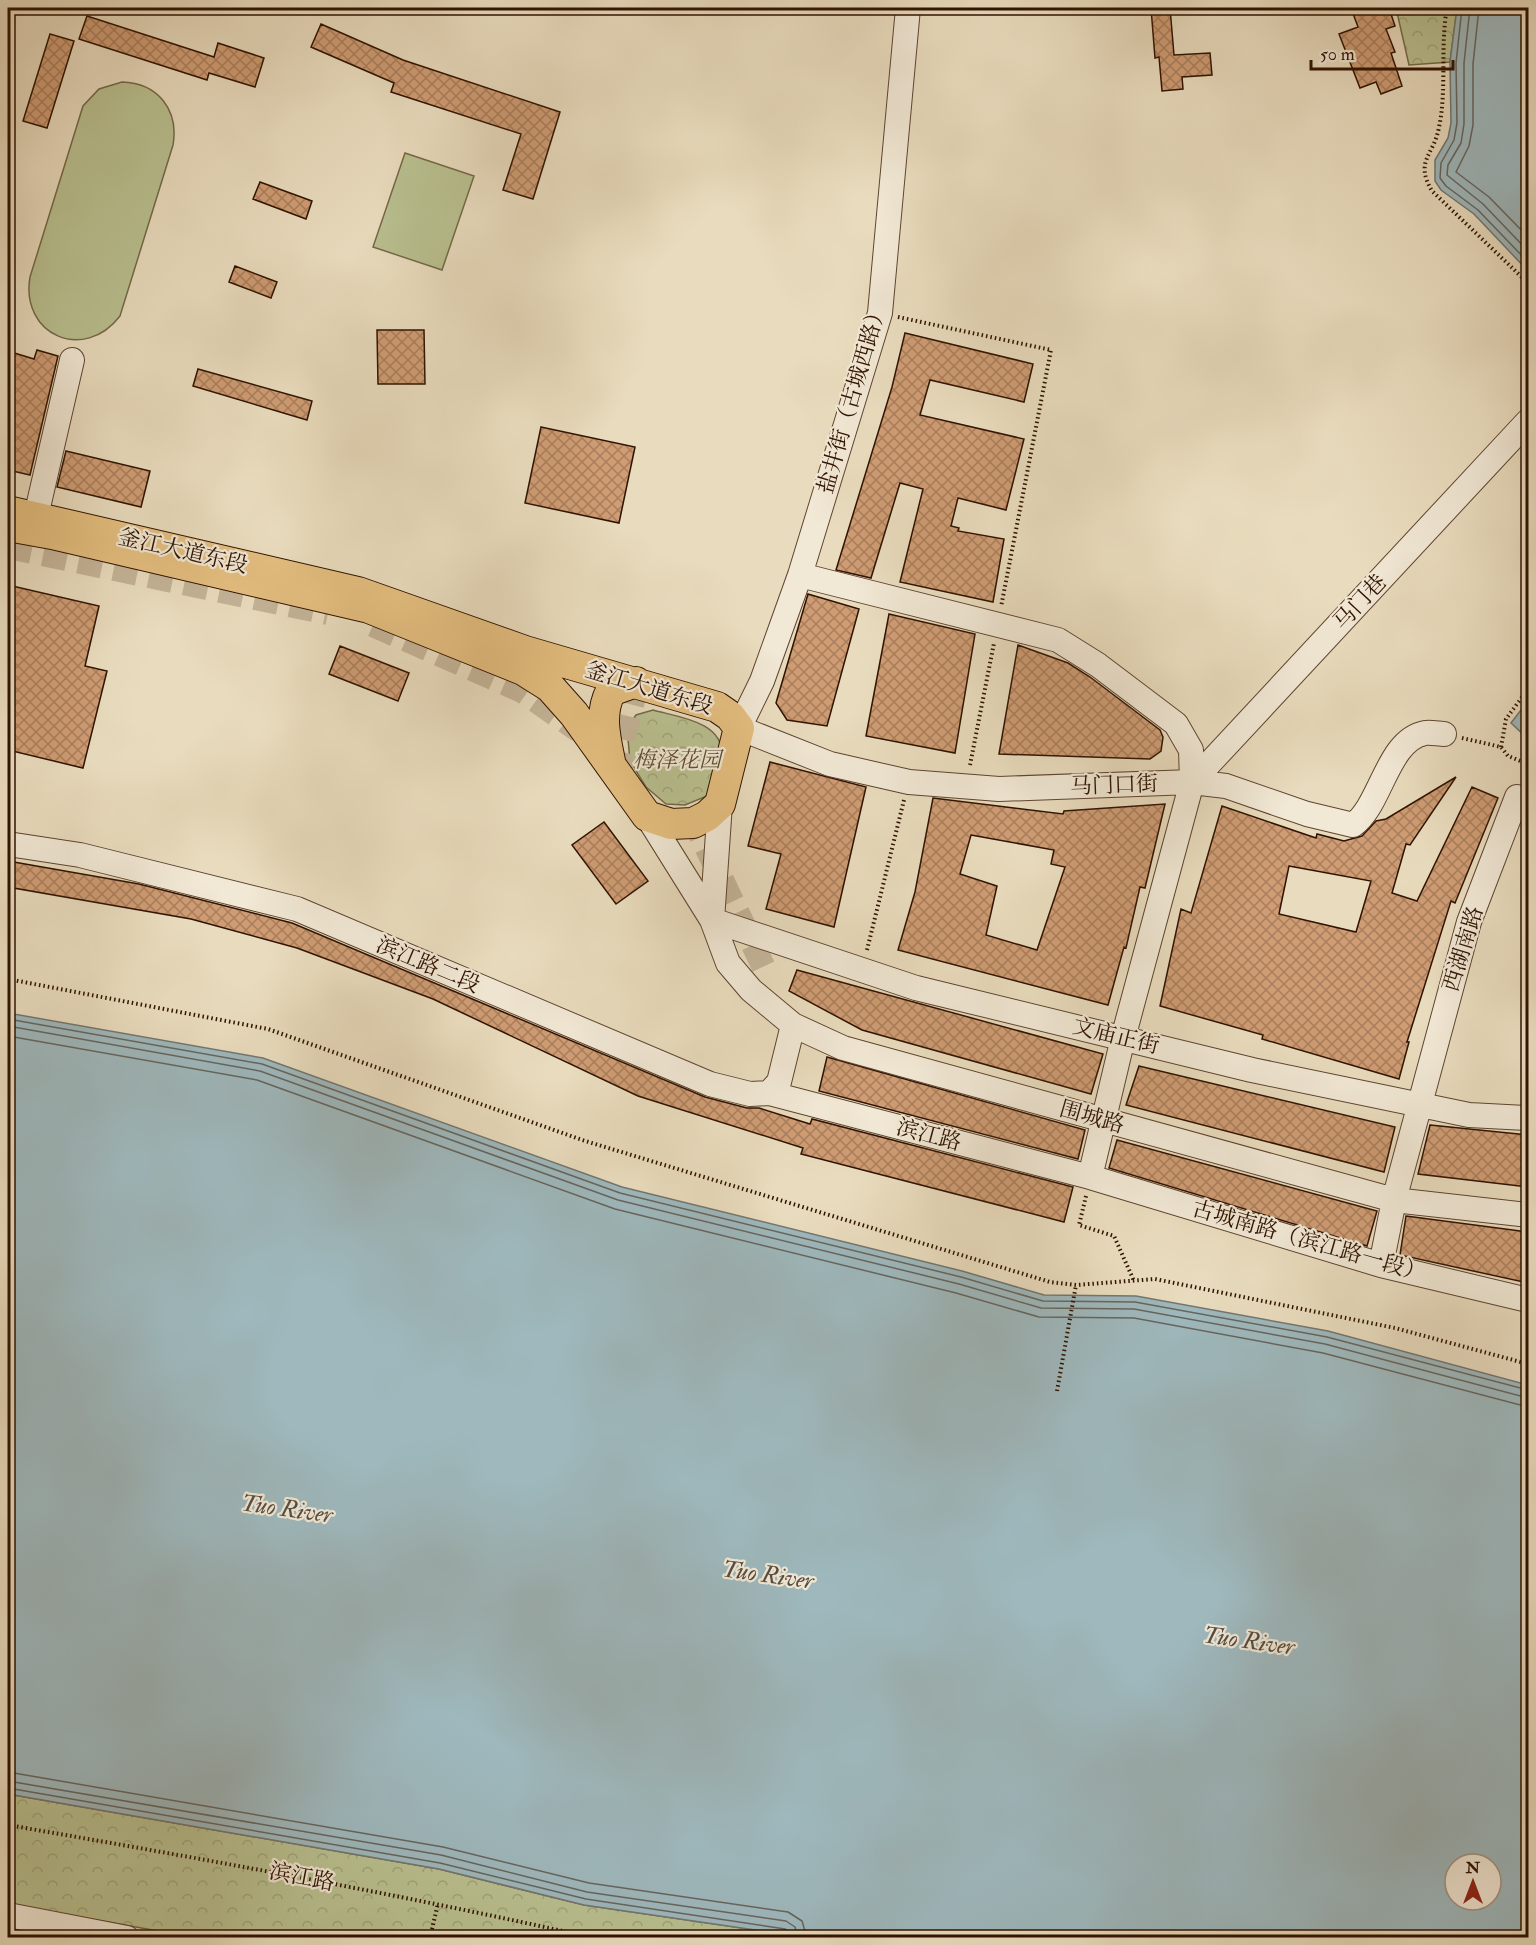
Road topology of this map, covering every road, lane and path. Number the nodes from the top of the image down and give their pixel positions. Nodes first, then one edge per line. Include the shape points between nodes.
1 (1447, 8) edge
2 (909, 13) edge
3 (1528, 283) edge
4 (880, 313) junction
5 (72, 360) dead end
6 (1528, 421) edge
7 (22, 514) edge
8 (8, 526) edge
9 (800, 575) junction
10 (998, 623) junction
11 (636, 682) junction
12 (1528, 689) edge
13 (739, 728) junction
14 (1444, 734) joint
15 (1501, 747) junction
16 (1528, 764) edge
17 (612, 768) junction
18 (909, 782) junction
19 (1192, 782) junction
20 (966, 787) junction
21 (1517, 797) dead end
22 (720, 804) junction
23 (647, 816) junction
24 (8, 844) edge
25 (712, 920) junction
26 (861, 971) junction
27 (8, 979) edge
28 (793, 1025) junction
29 (1123, 1038) junction
30 (769, 1093) junction
31 (1419, 1104) junction
32 (1528, 1118) edge
33 (1104, 1121) junction
34 (1090, 1177) junction
35 (1394, 1200) junction
36 (1528, 1215) edge
37 (1381, 1265) junction
38 (1134, 1281) junction
39 (1076, 1285) junction
40 (1528, 1300) edge
41 (1528, 1364) edge
42 (1057, 1391) dead end
43 (8, 1825) edge
44 (438, 1903) junction
45 (8, 1917) edge
46 (127, 1938) edge
47 (430, 1938) edge
48 (594, 1938) edge

1 - 3 path via 1440,126 1422,168 1425,179 1432,191
2 - 4 street, 盐井街（古城西路）
4 - 9 street, 盐井街（古城西路）
4 - 10 path via 1051,350
5 - 7 street
6 - 19 street, 马门巷
7 - 11 main road, 釜江大道东段 via 358,592 525,651
8 - 17 main road, 釜江大道东段 via 369,608 505,662 550,687
9 - 10 street
9 - 13 street, 盐井街（古城西路） via 762,681
10 - 19 street via 1058,640 1098,664 1176,724 1191,750
10 - 20 path
11 - 13 main road, 釜江大道东段 via 717,707
11 - 17 main road via 611,691 604,704
12 - 15 path via 1506,719
13 - 18 street, 马门口街 via 830,764
13 - 22 main road, 釜江大道东段
14 - 15 path
14 - 19 street, 马门口街 via 1425,733 1408,741 1384,776 1363,818 1353,825 1226,786
15 - 16 path via 1508,756
17 - 23 main road, 釜江大道东段
18 - 20 street, 马门口街
18 - 26 path
19 - 20 street, 马门口街
19 - 29 street
21 - 31 street, 西湖南路 via 1468,922
22 - 23 main road via 693,823 671,824
22 - 25 street
23 - 25 street
24 - 30 street, 滨江路二段 via 80,855 297,909 710,1084 750,1094
25 - 26 street, 文庙正街
25 - 28 street, 围城路 via 728,963 751,990
26 - 29 street, 文庙正街
27 - 39 path via 268,1029 582,1140 1050,1282
28 - 30 street via 779,1082
28 - 33 street, 围城路 via 843,1048
29 - 31 street, 文庙正街 via 1252,1070
29 - 33 street
30 - 34 street, 滨江路
31 - 32 street, 文庙正街 via 1469,1114
31 - 35 street, 西湖南路
33 - 34 street
33 - 35 street, 围城路
34 - 37 street, 古城南路（滨江路一段）
34 - 38 path via 1079,1225 1114,1236
35 - 36 street, 围城路
35 - 37 street, 西湖南路
37 - 40 street, 古城南路（滨江路一段）
38 - 39 path
38 - 41 path via 1155,1279 1395,1328
39 - 42 path
43 - 44 path, 滨江路
44 - 47 path
44 - 48 path, 滨江路
45 - 46 street

